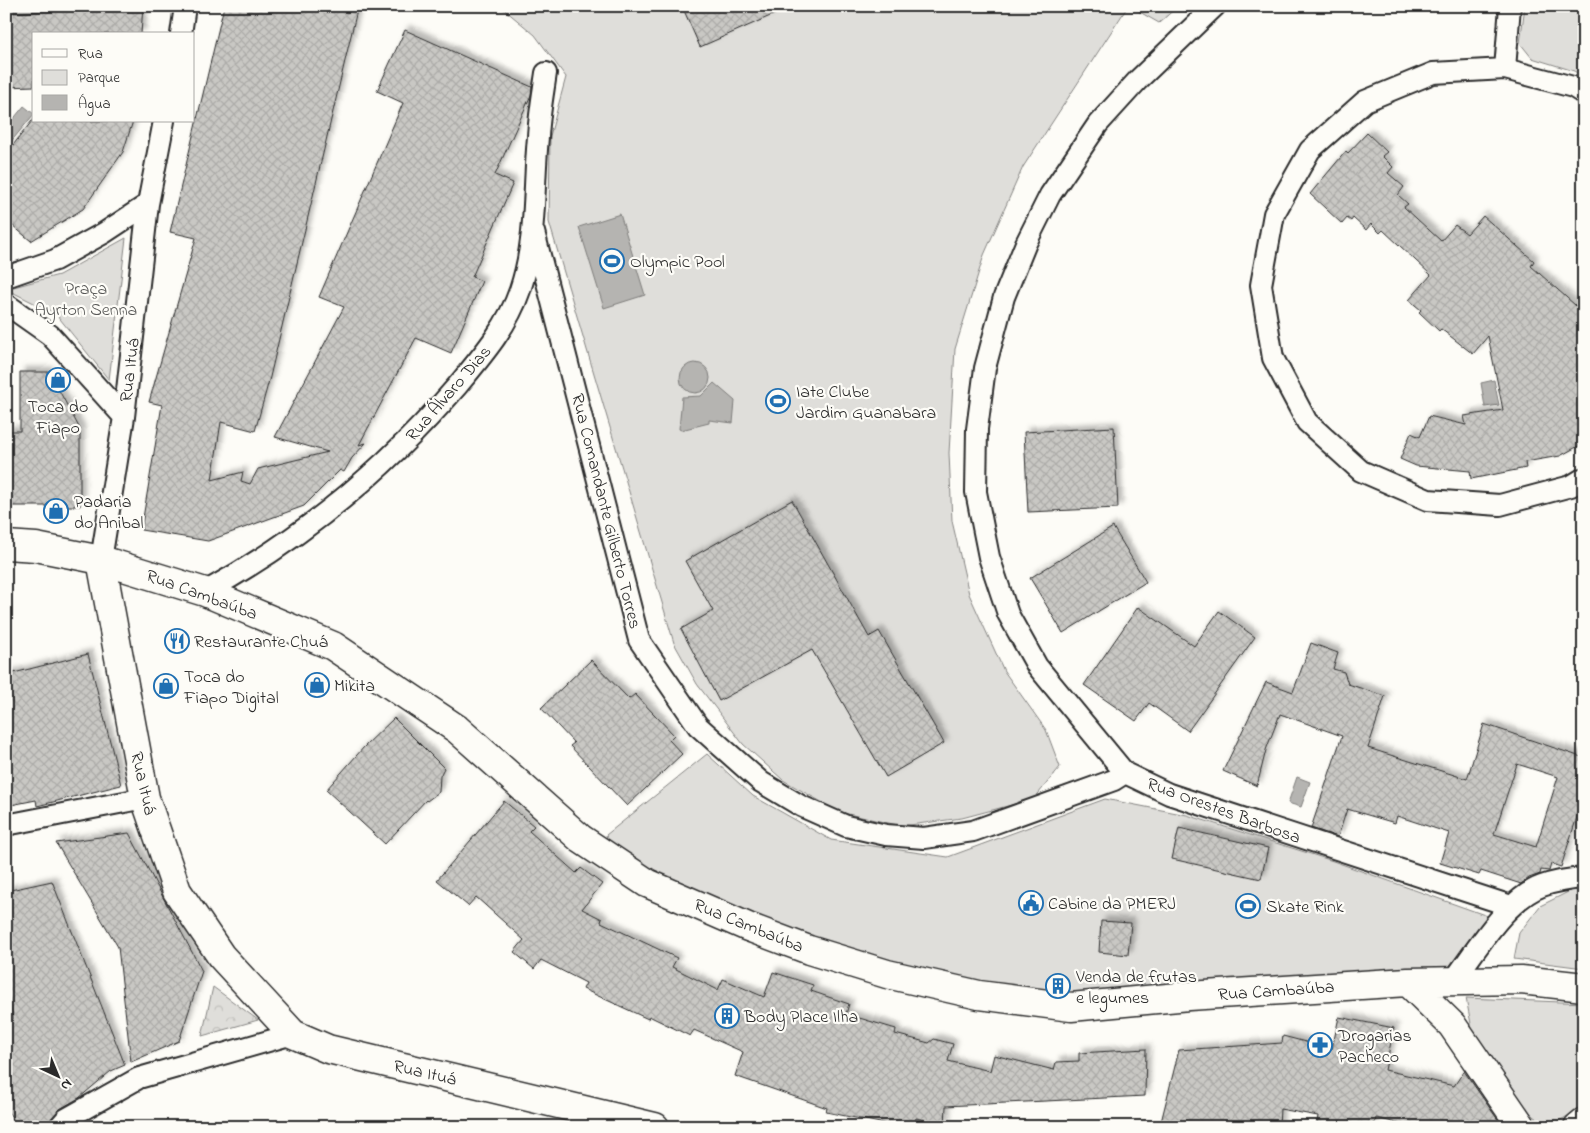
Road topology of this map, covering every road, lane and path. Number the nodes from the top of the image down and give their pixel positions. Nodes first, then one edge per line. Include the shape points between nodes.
1 (185, 6) edge
2 (1216, 6) edge
3 (1510, 6) edge
4 (180, 32) edge
5 (1505, 69) junction
6 (546, 73) dead end
7 (1584, 94) edge
8 (164, 122) edge
9 (148, 204) junction
10 (534, 232) junction
11 (6, 277) edge
12 (6, 304) edge
13 (124, 416) junction
14 (1584, 478) edge
15 (6, 545) edge
16 (101, 560) junction
17 (205, 592) junction
18 (1125, 773) junction
19 (145, 798) junction
20 (6, 826) edge
21 (1584, 878) edge
22 (1511, 906) junction
23 (1453, 981) junction
24 (1408, 982) junction
25 (1584, 987) edge
26 (1452, 1025) junction
27 (293, 1034) junction
28 (1584, 1122) edge
29 (59, 1127) edge
30 (655, 1127) edge
31 (1522, 1127) edge
32 (1578, 1127) edge

1 - 4 street
2 - 18 street, Rua Orestes Barbosa via 1138,80 1098,124 1050,194 1004,297 986,368 977,429 976,492 988,557 1008,614 1037,666
3 - 5 street
5 - 7 street via 1573,87
5 - 14 street via 1433,72 1365,101 1310,150 1274,214 1261,286 1273,358 1307,422 1347,459 1361,471 1428,500 1500,505 1571,486
6 - 10 street, Rua Álvaro Dias via 538,136
8 - 9 street, Rua Ituá
9 - 11 street via 56,260
9 - 13 street, Rua Ituá
10 - 17 street, Rua Álvaro Dias via 520,291 492,345 423,425 347,497 251,567
10 - 18 street, Rua Comandante Gilberto Torres via 639,640 698,726 761,782 802,806 846,826 886,836 924,838 973,831 1114,780
12 - 13 street via 50,335
13 - 16 street, Rua Ituá
15 - 16 street, Rua Cambaúba via 36,547
16 - 17 street, Rua Cambaúba
16 - 19 street, Rua Ituá
17 - 24 street, Rua Cambaúba via 333,646 457,729 581,839 647,883 809,950 887,974 979,995 1071,1008 1189,996
18 - 22 street, Rua Orestes Barbosa via 1168,794
19 - 20 street
19 - 27 street, Rua Ituá via 177,891 221,956
21 - 22 street via 1540,886
22 - 23 street
23 - 24 street, Rua Cambaúba
23 - 25 street, Rua Cambaúba via 1521,980
23 - 26 street
24 - 26 street
26 - 31 street
27 - 29 street via 139,1078 66,1119
27 - 30 street, Rua Ituá via 328,1049
28 - 32 street

